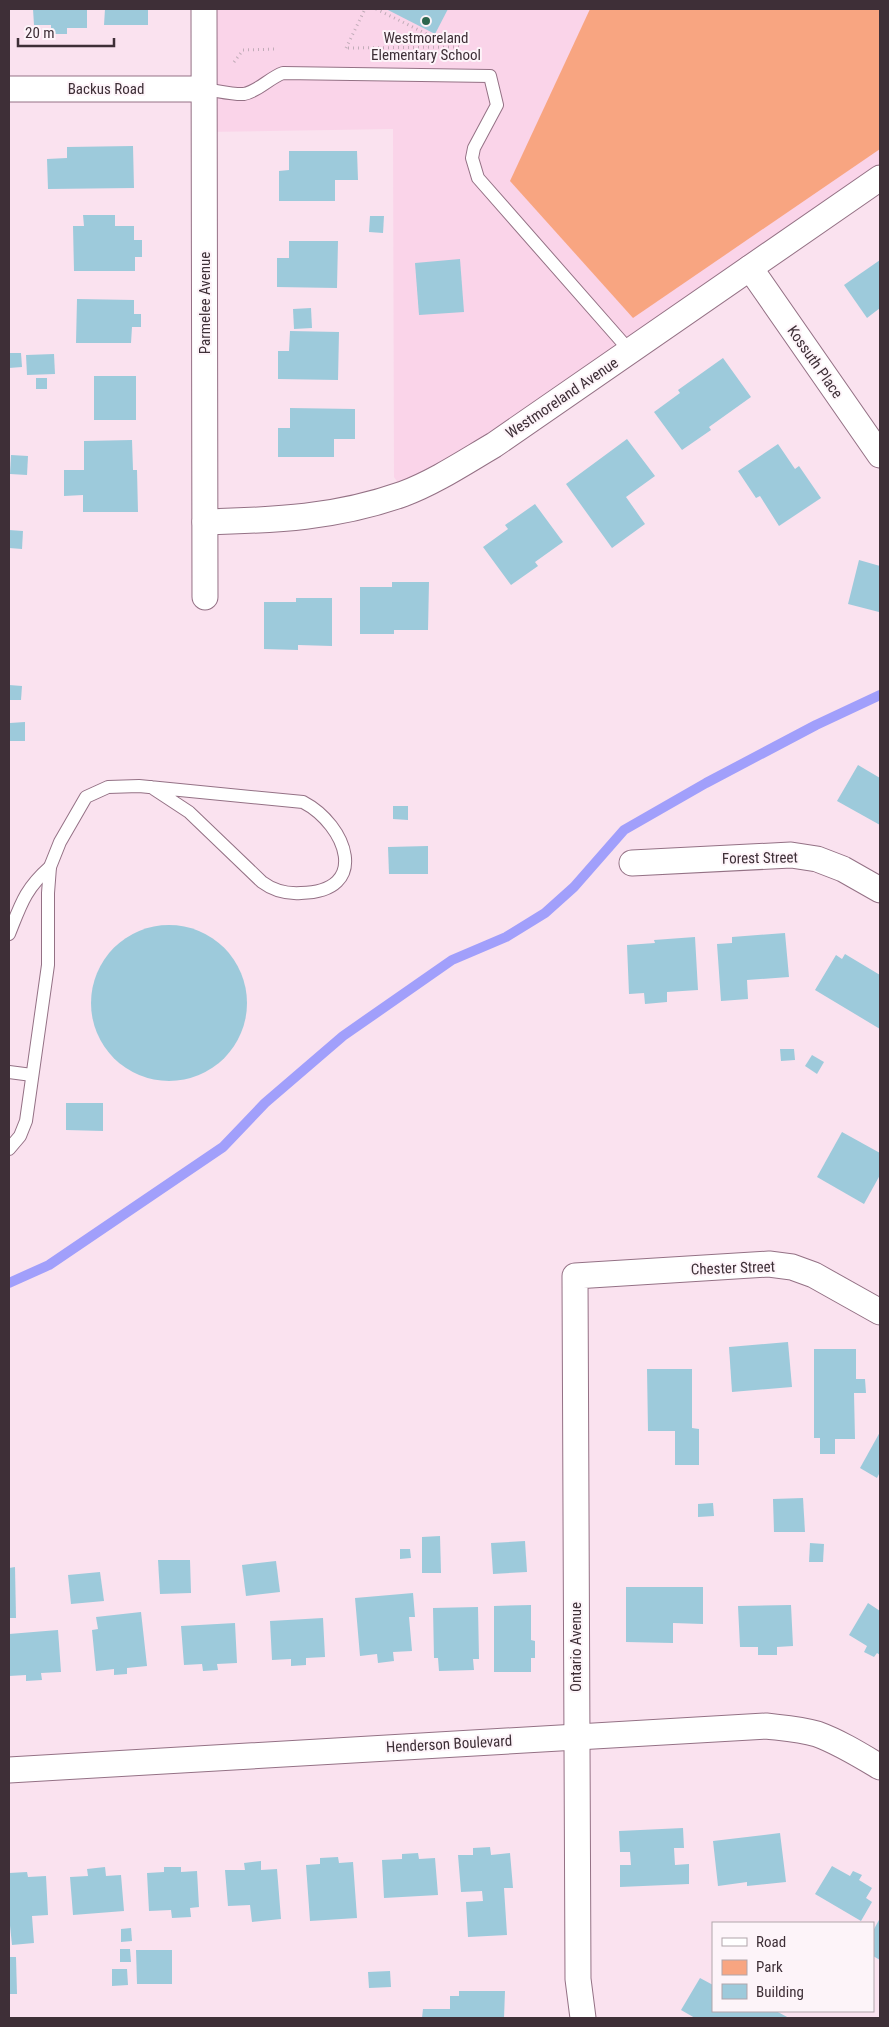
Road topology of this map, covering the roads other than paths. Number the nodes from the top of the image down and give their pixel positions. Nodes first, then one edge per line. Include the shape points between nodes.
1 (204, 9) edge
2 (9, 89) edge
3 (204, 89) junction
4 (880, 178) edge
5 (750, 268) junction
6 (630, 351) junction
7 (880, 455) edge
8 (205, 522) junction
9 (206, 597) dead end
10 (151, 787) junction
11 (632, 863) dead end
12 (50, 867) junction
13 (880, 890) edge
14 (9, 934) edge
15 (9, 1072) edge
16 (32, 1075) junction
17 (9, 1149) edge
18 (575, 1276) joint
19 (880, 1312) edge
20 (576, 1737) junction
21 (880, 1767) edge
22 (9, 1770) edge
23 (583, 2018) edge

1 - 3 street, Parmelee Avenue
2 - 3 street, Backus Road
3 - 6 lane via 243,94 283,73 490,76 497,105 474,148 472,158 478,178
3 - 8 street, Parmelee Avenue
4 - 5 street, Westmoreland Avenue
5 - 6 street, Westmoreland Avenue
5 - 7 street, Kossuth Place
6 - 8 street, Westmoreland Avenue via 494,445 405,493 359,508 314,517
8 - 9 street, Parmelee Avenue
10 - 10 lane via 303,802 321,813 340,839 345,854 341,874 334,885 321,891 295,893 272,889 189,812
10 - 12 lane via 108,787 86,797 60,842
11 - 13 street, Forest Street via 791,855 817,859 843,869
12 - 14 lane via 34,881 18,909
12 - 16 lane via 48,965
15 - 16 lane
16 - 17 lane via 26,1121 20,1136
18 - 19 street, Chester Street via 769,1264 792,1267 814,1276
18 - 20 street, Ontario Avenue
20 - 21 street, Henderson Boulevard via 766,1726 792,1728 816,1734
20 - 22 street, Henderson Boulevard
20 - 23 street, Ontario Avenue via 578,1979

